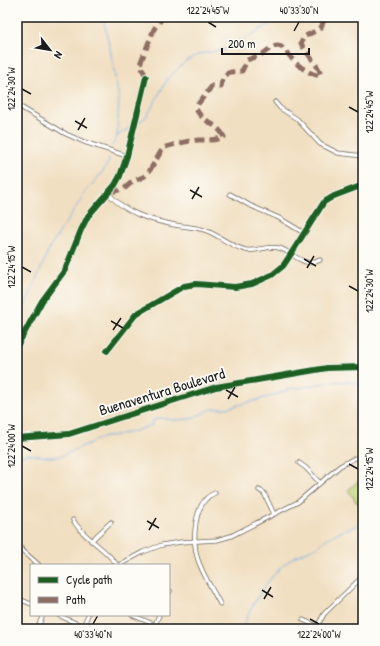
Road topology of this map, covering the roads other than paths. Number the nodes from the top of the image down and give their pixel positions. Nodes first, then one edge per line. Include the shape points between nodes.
1 (146, 77) dead end
2 (275, 102) dead end
3 (17, 105) edge
4 (127, 156) junction
5 (363, 156) edge
6 (363, 186) edge
7 (108, 193) junction
8 (230, 194) dead end
9 (304, 233) junction
10 (291, 254) junction
11 (320, 260) dead end
12 (17, 346) edge
13 (107, 351) dead end
14 (363, 367) edge
15 (17, 438) edge
16 (363, 455) edge
17 (299, 463) dead end
18 (320, 483) junction
19 (259, 490) dead end
20 (215, 493) dead end
21 (274, 514) junction
22 (74, 520) dead end
23 (111, 522) dead end
24 (91, 541) junction
25 (196, 542) junction
26 (17, 543) edge
27 (38, 564) edge
28 (117, 564) edge
29 (120, 564) edge
30 (363, 577) edge
31 (17, 598) edge
32 (30, 604) edge
33 (220, 604) dead end
34 (43, 616) edge
35 (60, 616) edge
36 (88, 616) edge
37 (134, 616) edge
38 (159, 616) edge
39 (303, 620) dead end
40 (155, 625) junction
41 (83, 626) junction
42 (317, 627) edge
43 (37, 629) edge
44 (89, 629) edge
45 (165, 629) edge

1 - 4 street
2 - 5 street via 297,119 320,144 338,153
3 - 4 street via 80,140
4 - 7 street via 120,176
6 - 9 street via 324,202
7 - 10 street via 125,208 140,216 201,229 242,249 273,247
7 - 12 street via 86,220 66,268 42,301
8 - 9 street
9 - 10 street
10 - 11 street via 309,263
10 - 13 street via 276,272 255,283 235,287 196,284 182,288 136,314
14 - 15 main road, Buenaventura Boulevard via 327,368 216,387 69,434
16 - 18 street via 343,463
17 - 18 street
18 - 21 street via 298,502
19 - 21 street via 264,493
20 - 25 street via 207,497 199,512
21 - 25 street via 226,538
22 - 24 street
23 - 24 street
24 - 28 street
25 - 29 street via 151,548
25 - 33 street via 199,562
26 - 27 street
30 - 42 street via 324,614
31 - 32 street
34 - 43 street
35 - 41 street
36 - 41 street
37 - 40 street
38 - 40 street
39 - 42 street
40 - 45 street
41 - 44 street

